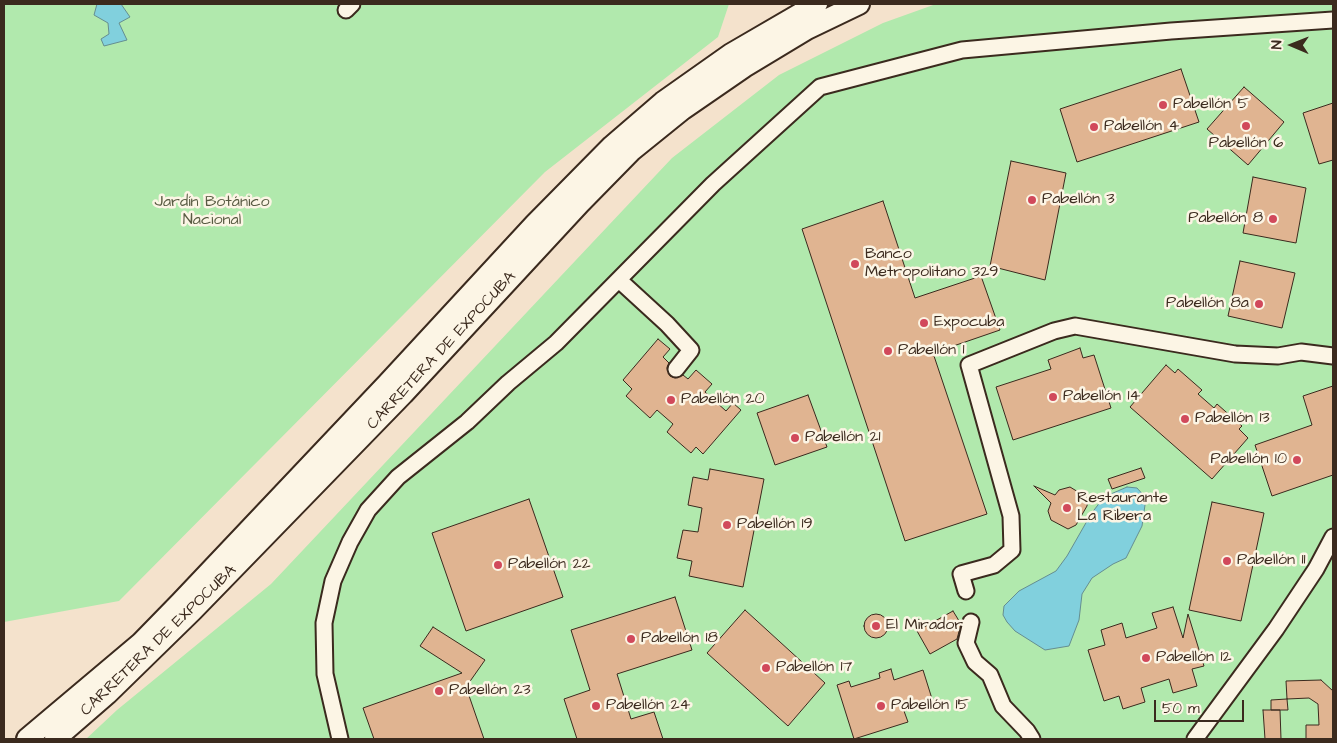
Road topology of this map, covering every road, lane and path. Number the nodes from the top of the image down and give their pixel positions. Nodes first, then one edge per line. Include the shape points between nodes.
1 (817, 4) edge
2 (859, 4) edge
3 (1333, 20) edge
4 (619, 280) junction
5 (1333, 356) edge
6 (676, 369) dead end
7 (1333, 537) edge
8 (966, 591) dead end
9 (971, 622) dead end
10 (27, 739) edge
11 (55, 739) edge
12 (340, 739) edge
13 (1032, 739) edge
14 (1195, 739) edge

1 - 10 main road, CARRETERA DE EXPOCUBA via 731,54 663,102 612,146 174,610
2 - 11 main road, CARRETERA DE EXPOCUBA via 808,29 744,67 631,151 403,394 193,610 107,694
3 - 4 lane via 962,50 820,87 713,184
4 - 6 lane via 691,350
4 - 12 lane via 556,343 467,422 398,477 368,510 333,581 324,623 325,674
5 - 8 lane via 1301,352 1278,356 1235,354 1075,326 1054,330 969,365 1011,516 1012,550 994,566 961,574
7 - 14 lane via 1316,570 1276,629
9 - 13 lane via 966,643 975,662 990,675 1003,706

